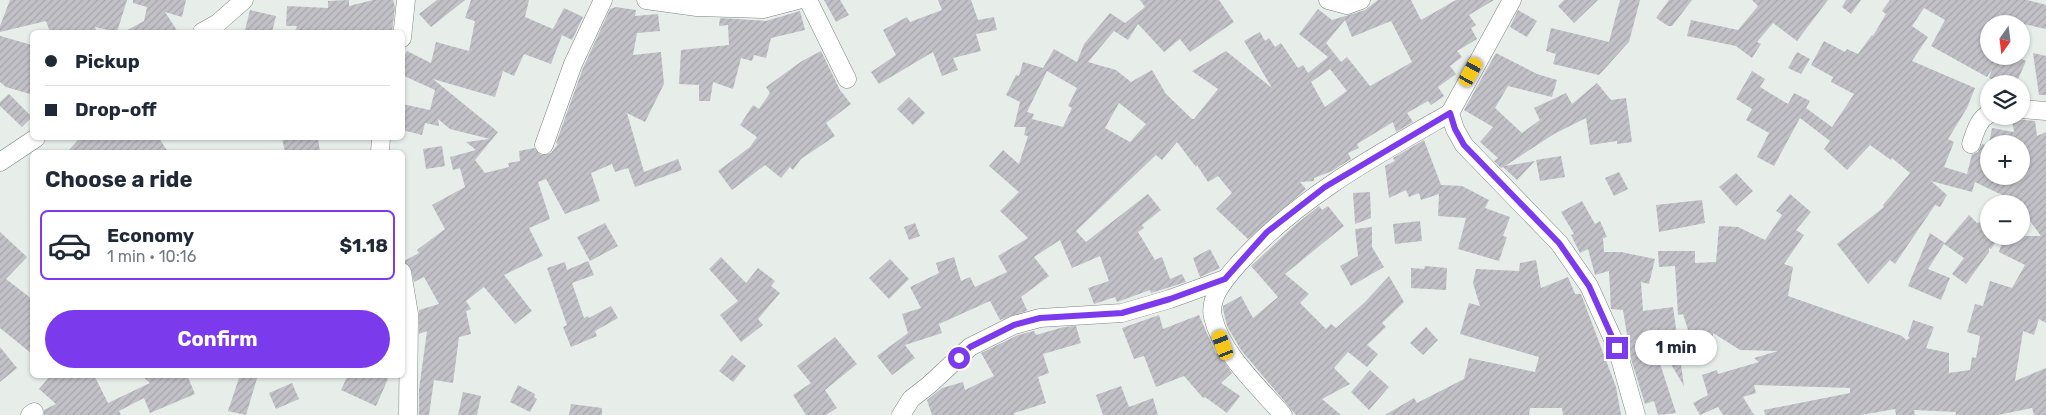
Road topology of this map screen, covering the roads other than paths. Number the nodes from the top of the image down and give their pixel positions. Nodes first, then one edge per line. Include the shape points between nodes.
1 (244, 0) edge
2 (406, 0) edge
3 (603, 0) edge
4 (646, 0) edge
5 (798, 0) edge
6 (808, 0) edge
7 (1328, 0) edge
8 (1361, 0) edge
9 (1512, 0) edge
10 (206, 30) edge
11 (403, 30) edge
12 (847, 79) dead end
13 (2030, 110) edge
14 (2046, 111) edge
15 (1450, 113) junction
16 (1980, 122) edge
17 (32, 140) edge
18 (1971, 144) dead end
19 (544, 145) dead end
20 (1, 158) edge
21 (1225, 279) junction
22 (405, 290) edge
23 (408, 415) edge
24 (901, 415) edge
25 (1283, 415) edge
26 (1636, 415) edge

1 - 10 street
2 - 11 street
3 - 19 street via 573,64
4 - 5 street via 697,7 763,8
6 - 12 street
7 - 8 street via 1347,5
9 - 15 street
13 - 14 street
15 - 21 street via 1325,187 1267,232
15 - 26 street via 1464,145 1559,243 1589,286 1617,348
16 - 18 street
17 - 20 street
21 - 24 street via 1122,313 1040,318 1014,325 970,347 911,399
21 - 25 street via 1215,297 1212,316 1223,345
22 - 23 street via 409,314

